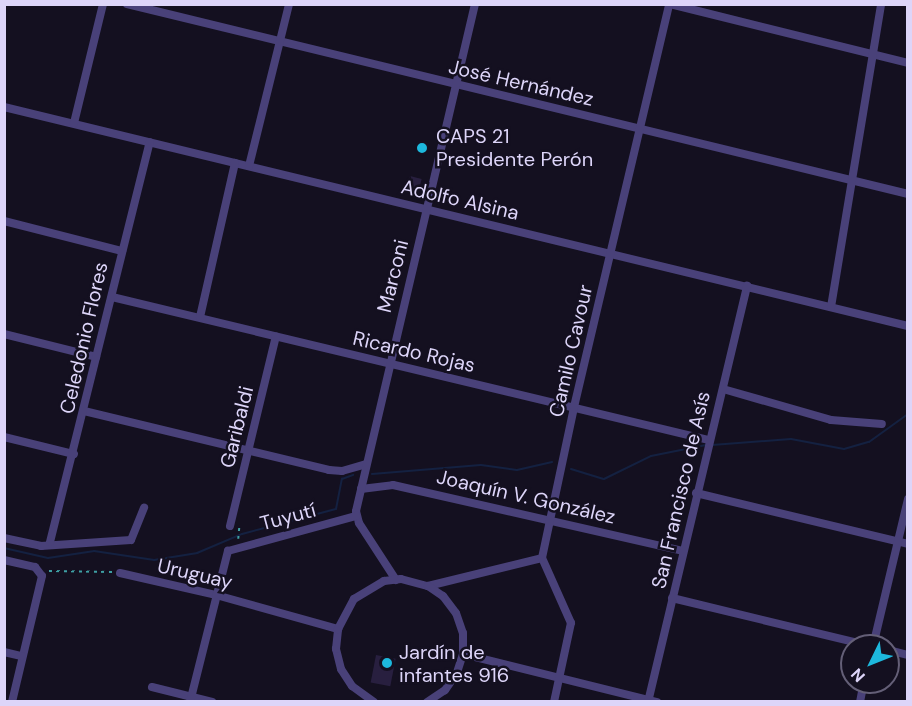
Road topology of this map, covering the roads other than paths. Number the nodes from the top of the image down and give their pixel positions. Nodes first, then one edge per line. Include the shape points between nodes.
1 (103, 4) edge
2 (127, 4) edge
3 (289, 4) edge
4 (475, 4) edge
5 (670, 4) edge
6 (881, 4) edge
7 (280, 41) junction
8 (873, 55) junction
9 (908, 63) edge
10 (455, 84) junction
11 (4, 106) edge
12 (74, 123) junction
13 (639, 128) junction
14 (150, 142) junction
15 (235, 163) junction
16 (249, 166) junction
17 (853, 180) junction
18 (908, 194) edge
19 (427, 209) junction
20 (4, 220) edge
21 (122, 251) junction
22 (611, 253) junction
23 (747, 286) junction
24 (112, 297) junction
25 (831, 307) junction
26 (200, 317) junction
27 (908, 326) edge
28 (4, 334) edge
29 (276, 336) junction
30 (96, 357) junction
31 (389, 363) junction
32 (723, 389) junction
33 (574, 407) junction
34 (84, 411) junction
35 (882, 424) dead end
36 (4, 437) edge
37 (708, 444) junction
38 (249, 448) junction
39 (74, 454) junction
40 (366, 464) junction
41 (361, 489) junction
42 (696, 493) junction
43 (908, 499) edge
44 (144, 507) dead end
45 (356, 516) junction
46 (550, 518) junction
47 (230, 526) dead end
48 (4, 538) edge
49 (50, 542) junction
50 (897, 542) junction
51 (908, 544) edge
52 (683, 551) junction
53 (542, 558) junction
54 (4, 560) edge
55 (120, 573) road end
56 (396, 580) junction
57 (428, 586) junction
58 (216, 595) junction
59 (672, 598) junction
60 (338, 629) junction
61 (875, 634) edge
62 (840, 638) edge
63 (4, 652) edge
64 (464, 654) junction
65 (22, 656) junction
66 (560, 676) junction
67 (152, 687) dead end
68 (191, 699) edge
69 (651, 701) edge
70 (12, 702) edge
71 (212, 702) edge
72 (374, 702) edge
73 (427, 702) edge
74 (554, 702) edge

1 - 12 street
2 - 7 street, José Hernández
3 - 7 street
4 - 10 street, Marconi
5 - 8 street
5 - 13 street, Camilo Cavour
6 - 8 street
7 - 10 street, José Hernández
7 - 16 street
8 - 9 street
8 - 17 street
10 - 13 street, José Hernández
10 - 19 street, Marconi
11 - 12 street, Adolfo Alsina
12 - 14 street, Adolfo Alsina
13 - 17 street, José Hernández
13 - 22 street, Camilo Cavour
14 - 15 street, Adolfo Alsina
14 - 21 street, Celedonio Flores
15 - 16 street, Adolfo Alsina
15 - 26 street
16 - 19 street, Adolfo Alsina
17 - 18 street, José Hernández
17 - 25 street
19 - 22 street, Adolfo Alsina
19 - 31 street, Marconi
20 - 21 street
21 - 24 street, Celedonio Flores
22 - 23 street, Adolfo Alsina
22 - 33 street, Camilo Cavour
23 - 25 street, Adolfo Alsina
23 - 32 street, San Francisco de Asís
24 - 26 street, Ricardo Rojas
24 - 30 street, Celedonio Flores
25 - 27 street, Adolfo Alsina
26 - 29 street, Ricardo Rojas
28 - 30 street
29 - 31 street, Ricardo Rojas
29 - 38 street, Garibaldi
30 - 34 street, Celedonio Flores
31 - 33 street, Ricardo Rojas
31 - 40 street, Marconi
32 - 35 street via 831,420
32 - 37 street, San Francisco de Asís
33 - 37 street, Ricardo Rojas
33 - 46 street, Camilo Cavour
34 - 38 street
34 - 39 street, Celedonio Flores
36 - 39 street
37 - 42 street, San Francisco de Asís
38 - 40 street via 336,471
38 - 47 street, Garibaldi
39 - 49 street, Celedonio Flores
40 - 41 street, Marconi
41 - 45 street, Marconi
41 - 46 street, Joaquín V. González via 393,484
42 - 50 street
42 - 52 street, San Francisco de Asís
43 - 50 street
44 - 49 street via 131,540
45 - 56 street
45 - 58 street, Tuyutí via 228,551
46 - 52 street, Joaquín V. González
46 - 53 street, Camilo Cavour
48 - 49 street via 41,546
50 - 51 street
50 - 61 street
52 - 59 street, San Francisco de Asís
53 - 57 street
53 - 66 street via 571,623
54 - 65 street via 38,569
55 - 58 street, Uruguay
56 - 57 street
56 - 60 street via 368,588 354,599
57 - 64 street via 443,596 456,613 463,633
58 - 60 street, Uruguay
58 - 68 street
59 - 62 street
59 - 69 street, San Francisco de Asís
60 - 72 street via 336,649 342,669 352,686
63 - 65 street
64 - 66 street
64 - 73 street via 445,690
65 - 70 street
66 - 69 street
66 - 74 street
67 - 68 street
68 - 71 street

